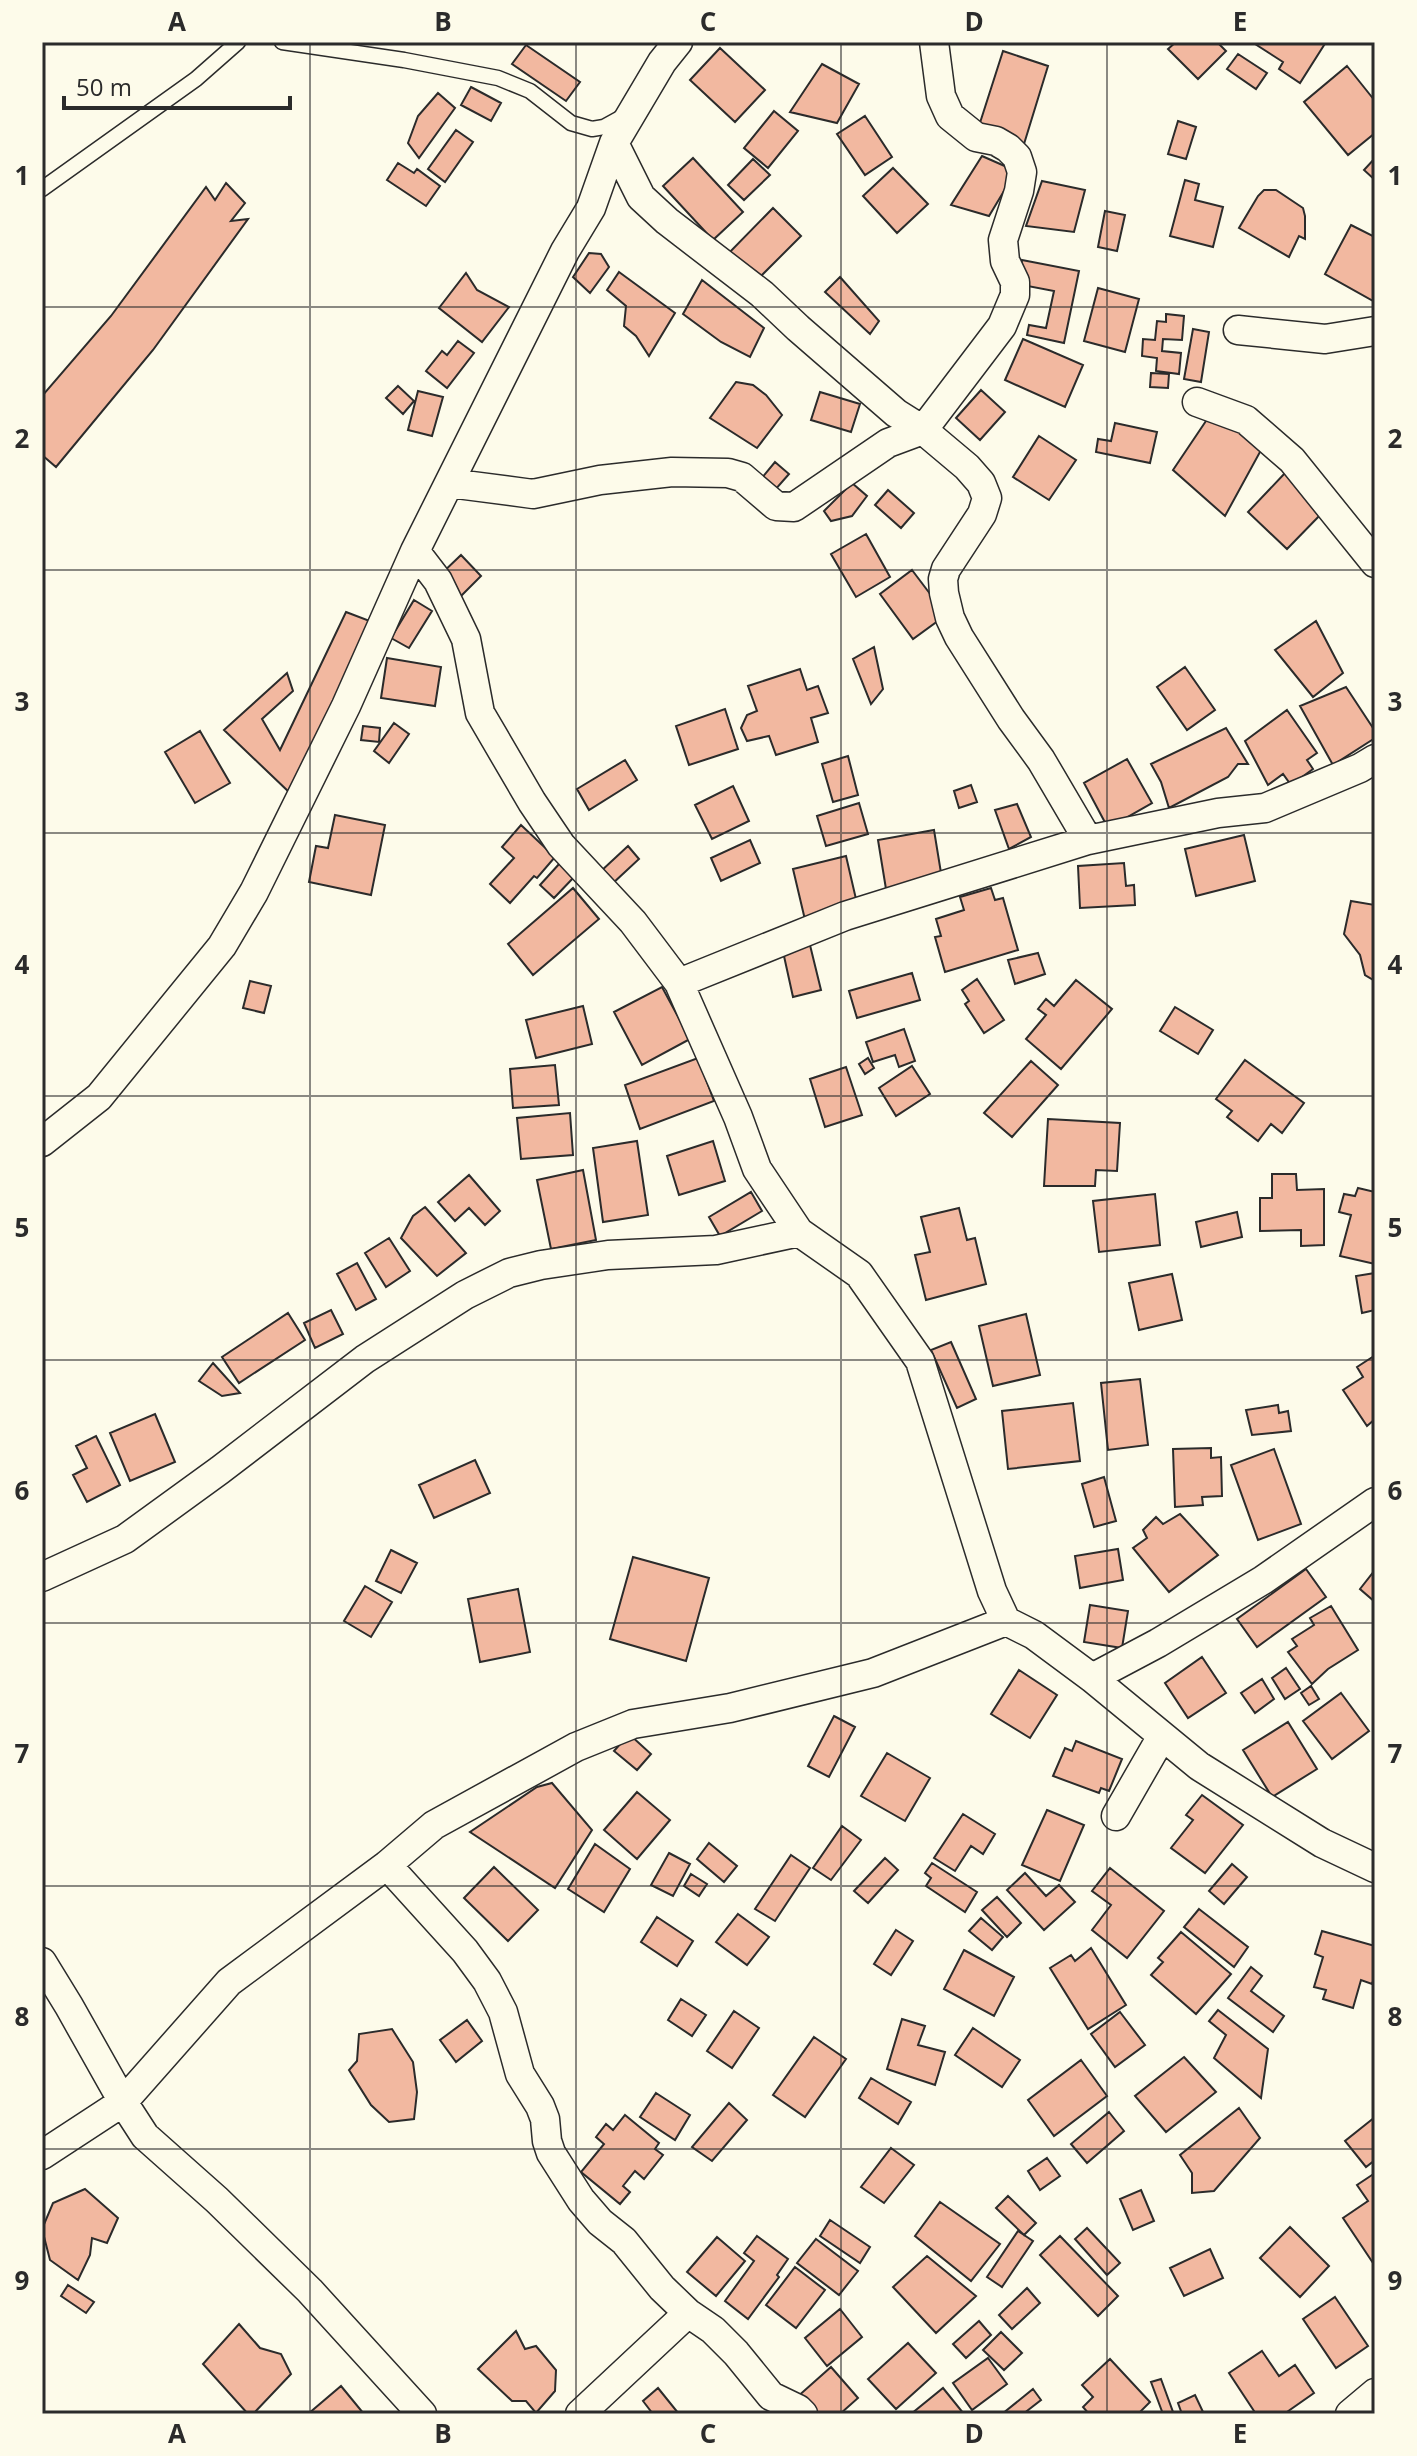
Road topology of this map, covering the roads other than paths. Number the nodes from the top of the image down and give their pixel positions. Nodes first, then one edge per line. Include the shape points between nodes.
1 (238, 42) edge
2 (282, 42) edge
3 (678, 42) edge
4 (934, 42) edge
5 (631, 112) junction
6 (614, 143) junction
7 (42, 189) edge
8 (1238, 330) dead end
9 (1375, 331) edge
10 (1197, 402) dead end
11 (923, 430) junction
12 (449, 483) junction
13 (415, 551) junction
14 (1375, 563) edge
15 (1375, 759) edge
16 (1088, 840) junction
17 (679, 983) junction
18 (42, 1142) edge
19 (799, 1232) junction
20 (1375, 1502) edge
21 (42, 1577) edge
22 (1006, 1621) junction
23 (1092, 1678) junction
24 (1162, 1736) junction
25 (1116, 1816) dead end
26 (1372, 1863) edge
27 (387, 1865) junction
28 (42, 1962) edge
29 (123, 2102) junction
30 (42, 2155) edge
31 (688, 2313) junction
32 (1375, 2393) edge
33 (422, 2414) edge
34 (580, 2414) edge
35 (803, 2414) edge
36 (1350, 2414) edge

1 - 7 lane via 196,79
2 - 5 lane via 498,78 530,91 571,123 592,129
3 - 5 street
4 - 11 street via 941,96 950,116 976,137 1008,148 1022,172 1003,240 1015,295 1002,326
5 - 6 street
6 - 11 street via 641,197 762,294 896,413
6 - 12 street via 591,208
8 - 9 street via 1325,339
10 - 14 street via 1246,420 1292,460
11 - 12 street via 888,443 794,507 776,506 742,477 728,473 672,472 533,494
11 - 16 street via 967,467 987,498 946,569 950,618
12 - 13 street
13 - 17 street via 455,613 466,639 480,713 532,802 561,845 633,922
13 - 18 street via 346,706 222,946 99,1097
15 - 16 street via 1265,808
16 - 17 street via 845,916
17 - 19 street via 757,1169
19 - 21 street via 716,1250 608,1255 509,1273 365,1359 125,1539
19 - 22 street via 859,1274 920,1361
20 - 23 street via 1263,1580
22 - 23 street
22 - 27 street via 873,1673 730,1708 633,1724 576,1747 434,1825
23 - 24 street
24 - 25 street
24 - 26 street via 1225,1784 1322,1843
27 - 29 street via 229,1982
27 - 31 street via 487,1981 503,2012 520,2074 545,2119 551,2153 581,2200
28 - 29 street
29 - 30 street
29 - 33 street via 145,2136 300,2280
31 - 34 street
31 - 35 street via 713,2330 771,2396
32 - 36 street

